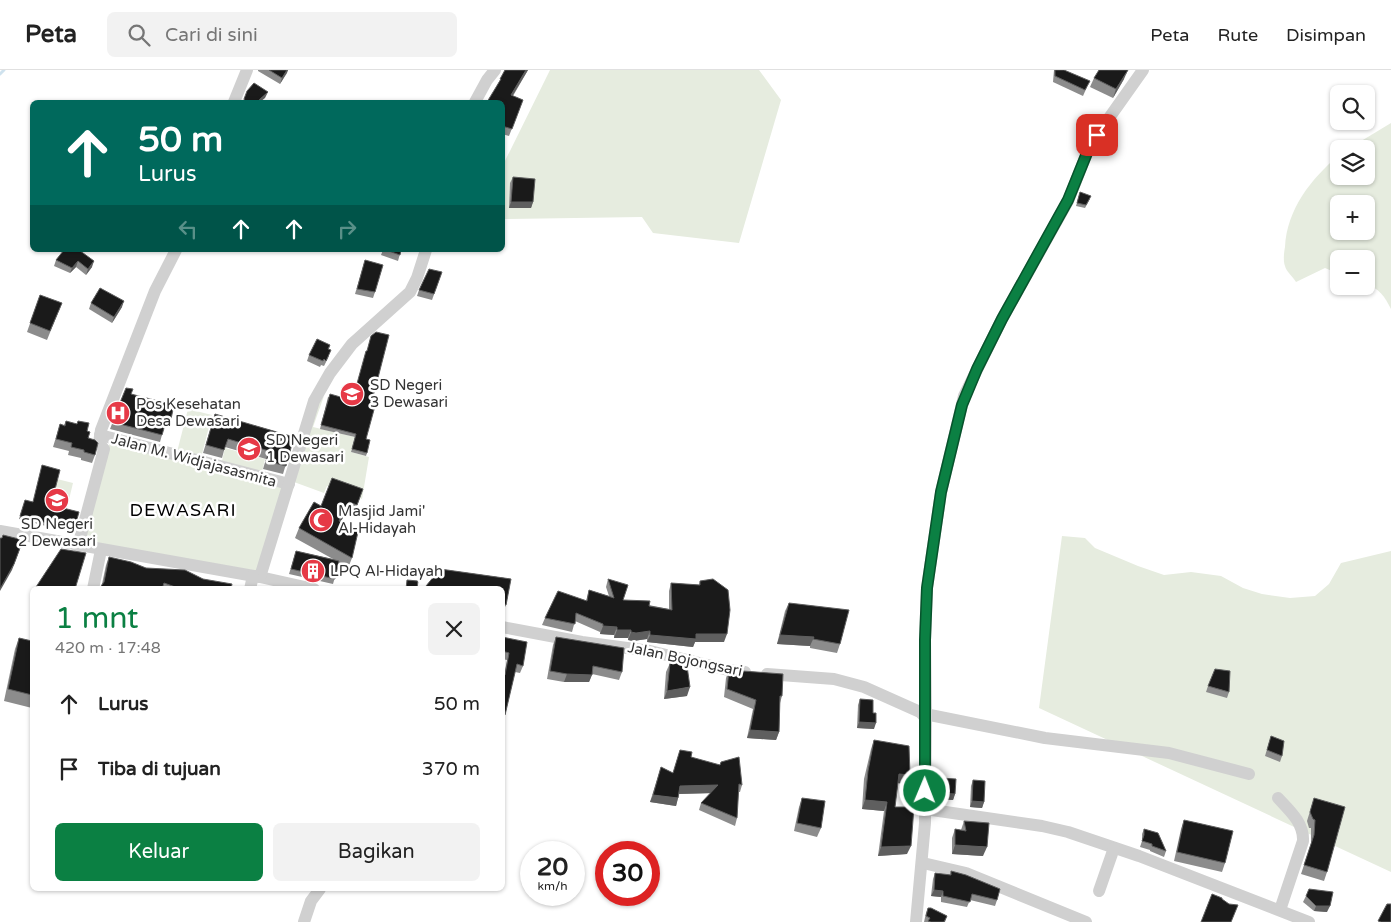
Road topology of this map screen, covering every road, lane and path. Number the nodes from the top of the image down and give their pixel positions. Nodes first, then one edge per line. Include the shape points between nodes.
1 (247, 70) edge
2 (495, 70) edge
3 (1143, 70) edge
4 (235, 100) edge
5 (476, 100) edge
6 (175, 252) edge
7 (425, 252) edge
8 (100, 435) junction
9 (289, 484) junction
10 (0, 531) edge
11 (78, 546) junction
12 (101, 550) junction
13 (257, 576) junction
14 (94, 586) edge
15 (252, 586) edge
16 (301, 586) edge
17 (505, 628) edge
18 (925, 715) junction
19 (1249, 774) dead end
20 (1278, 798) dead end
21 (925, 808) junction
22 (1114, 848) junction
23 (923, 863) junction
24 (319, 891) edge
25 (1099, 891) dead end
26 (1280, 910) junction
27 (304, 922) edge
28 (916, 922) edge
29 (1086, 922) edge
30 (1309, 922) edge

1 - 4 street
2 - 5 street
3 - 18 street via 1087,153 1068,200 1002,319 962,405 941,492 927,588
6 - 8 street via 155,291
7 - 9 street via 410,292 352,344 330,373 311,409
8 - 9 street, Jalan M. Widjajasasmita
8 - 11 street via 99,443 104,449
9 - 13 street
10 - 11 street
11 - 12 street
12 - 13 street
12 - 14 street
13 - 15 street
13 - 16 street
17 - 18 street, Jalan Bojongsari via 650,651 728,670 834,678
18 - 19 street, Jalan Bojongsari via 1045,738 1169,753
18 - 21 street
20 - 26 street via 1296,818 1303,835
21 - 22 street via 1042,826
21 - 23 street
22 - 25 street
22 - 26 street
23 - 28 street
23 - 29 street via 966,873
24 - 27 street
26 - 30 street

